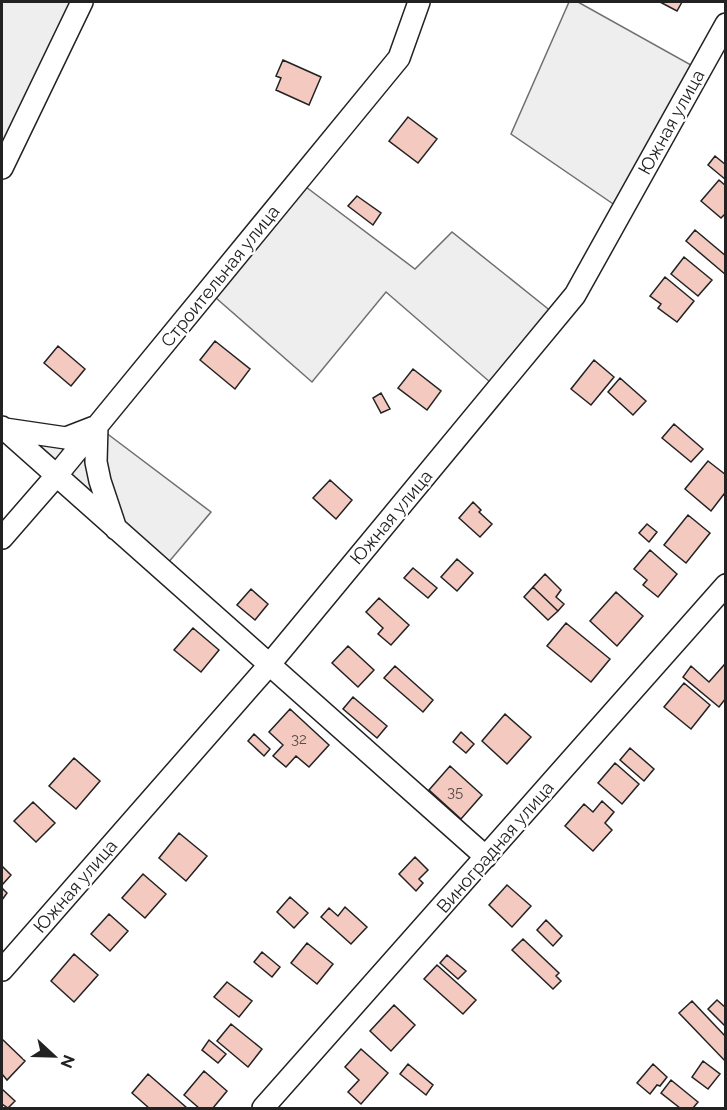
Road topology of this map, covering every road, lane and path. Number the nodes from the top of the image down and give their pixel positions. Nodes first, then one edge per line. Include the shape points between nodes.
1 (82, 2) edge
2 (419, 2) edge
3 (726, 24) edge
4 (2, 168) edge
5 (97, 426) junction
6 (3, 428) edge
7 (56, 476) junction
8 (116, 529) junction
9 (2, 538) edge
10 (726, 585) edge
11 (269, 665) junction
12 (486, 857) junction
13 (2, 970) edge
14 (263, 1108) edge

1 - 4 street
2 - 5 street, Строительная улица via 399,58
3 - 11 street, Южная улица via 575,295
5 - 6 street via 66,438
5 - 7 street, Строительная улица
5 - 8 street via 96,462
6 - 7 street
7 - 8 street
7 - 9 street, Строительная улица
8 - 11 street
10 - 12 street, Виноградная улица
11 - 12 street
11 - 13 street, Южная улица
12 - 14 street, Виноградная улица

